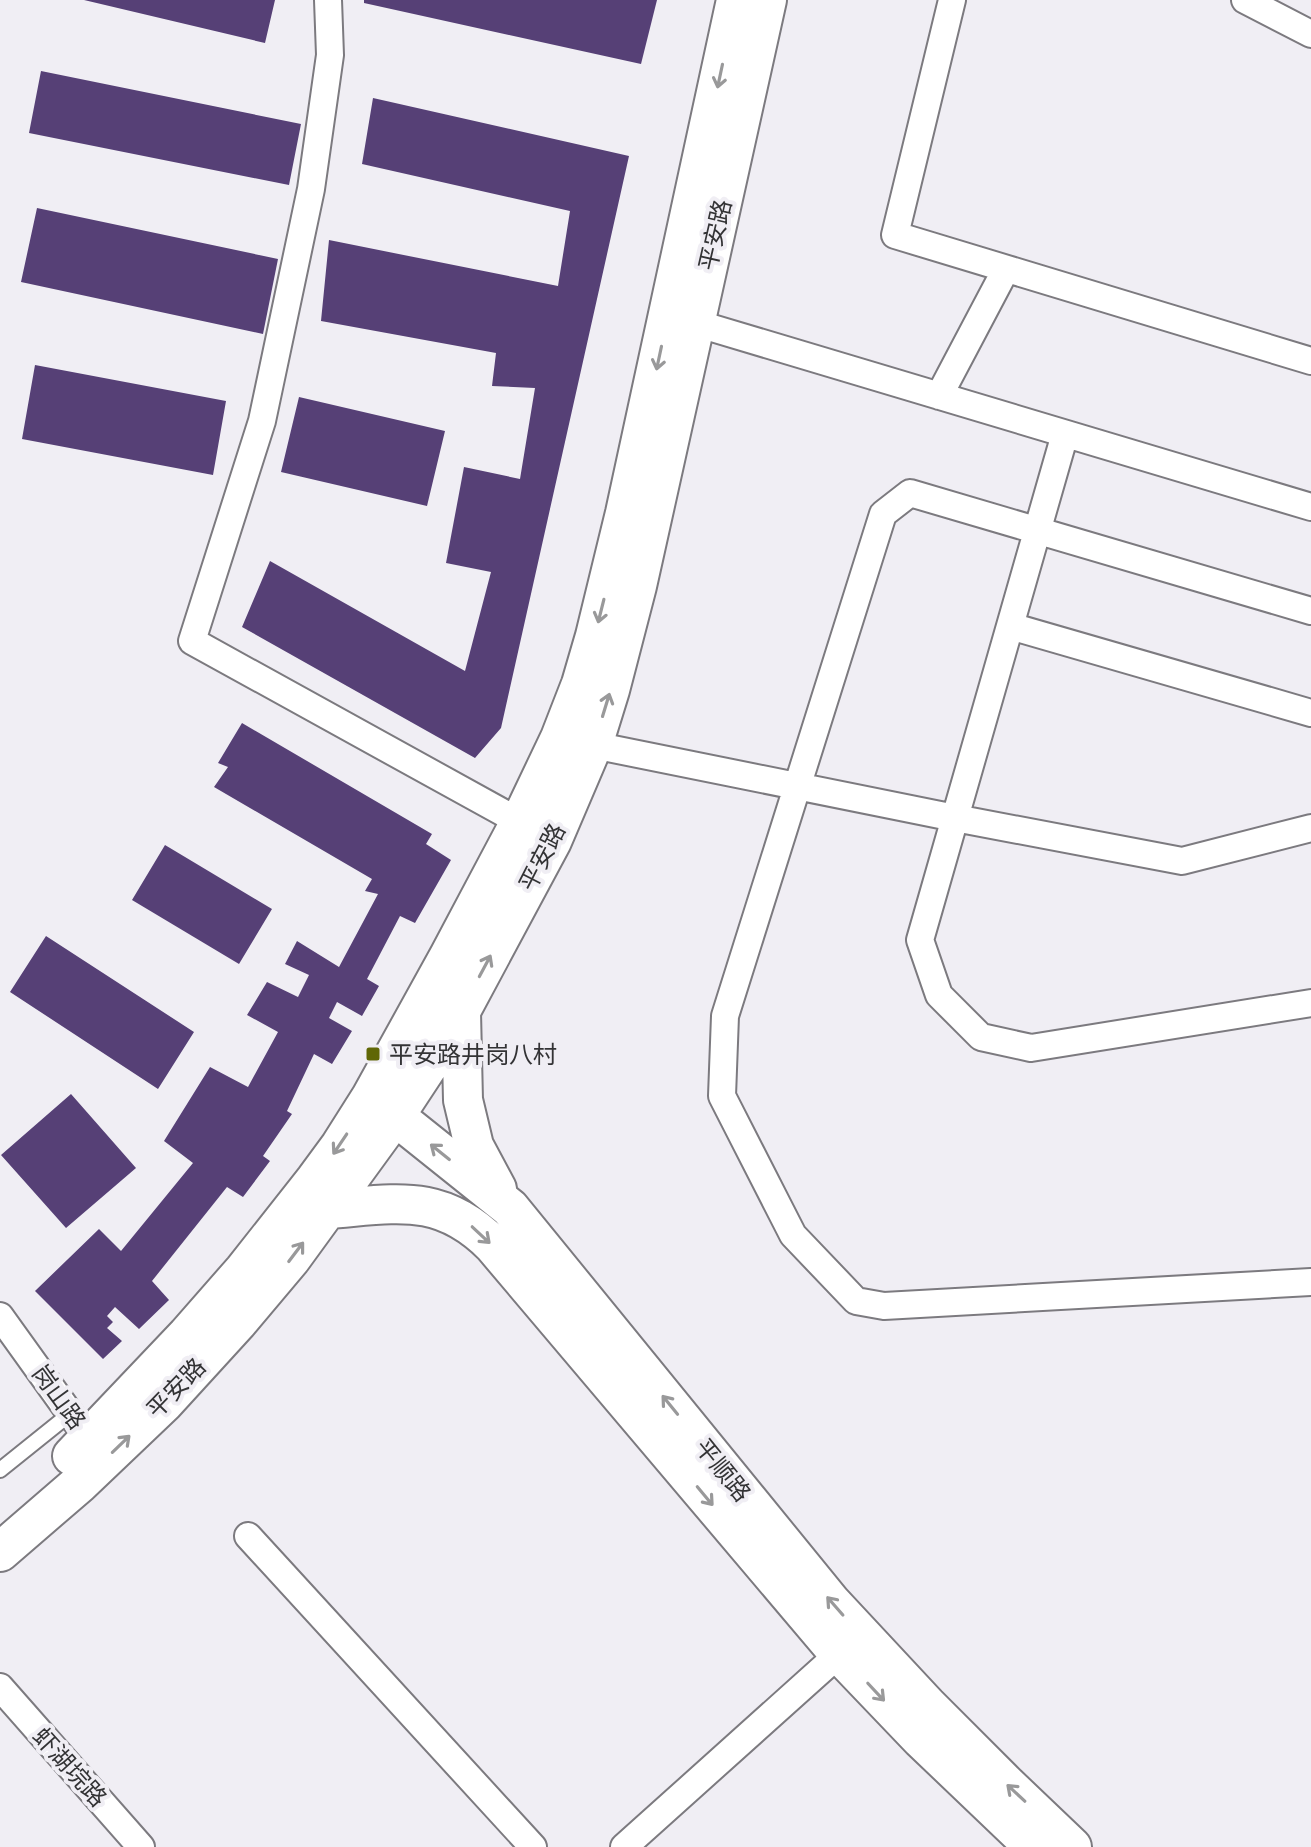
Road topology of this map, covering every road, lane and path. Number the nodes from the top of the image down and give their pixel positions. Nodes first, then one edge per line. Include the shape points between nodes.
1 (328, 0) edge
2 (736, 0) edge
3 (767, 0) edge
4 (952, 0) edge
5 (1245, 0) edge
6 (1311, 34) edge
7 (1006, 269) junction
8 (682, 319) junction
9 (1311, 361) edge
10 (939, 396) junction
11 (1065, 434) junction
12 (1311, 507) edge
13 (1037, 532) junction
14 (1311, 611) edge
15 (1010, 626) junction
16 (1311, 713) edge
17 (593, 745) junction
18 (798, 787) junction
19 (955, 818) junction
20 (520, 822) junction
21 (1311, 828) edge
22 (1311, 1003) edge
23 (461, 1012) junction
24 (383, 1107) junction
25 (510, 1208) junction
26 (328, 1209) junction
27 (1311, 1282) edge
28 (0, 1316) edge
29 (80, 1426) junction
30 (0, 1470) edge
31 (0, 1524) edge
32 (248, 1536) dead end
33 (0, 1552) edge
34 (840, 1653) junction
35 (0, 1687) edge
36 (141, 1847) edge
37 (533, 1847) edge
38 (624, 1847) edge
39 (1034, 1847) edge
40 (1072, 1847) edge

1 - 20 street via 330,55 311,189 262,421 192,641
2 -> 8 main road, 平安路
3 - 8 main road, 平安路
4 - 7 street via 895,235
5 - 6 street
7 - 9 street
7 - 10 street
8 - 10 street
17 -> 8 main road, 平安路 via 637,586
8 -> 20 main road, 平安路 via 588,660 560,738
10 - 11 street
11 - 12 street
11 - 13 street
13 - 14 street
13 - 15 street
13 - 18 street via 910,493 883,514
15 - 16 street
15 - 19 street
17 - 18 street
23 -> 17 main road, 平安路 via 552,841
18 - 19 street
18 - 27 street via 725,1016 722,1096 793,1235 856,1301 884,1306
19 - 21 street via 1182,861
19 - 22 street via 920,940 939,995 981,1037 1031,1048
20 - 24 main road, 平安路
23 - 24 main road, 平安路 via 447,1037
23 - 25 main road via 463,1100 474,1146
25 -> 24 main road, 平顺路
24 - 26 main road, 平安路
24 -> 29 main road, 平安路 via 187,1335
40 -> 25 main road, 平顺路 via 862,1637
33 -> 26 main road, 平安路 via 164,1403 238,1322
26 -> 34 main road, 平顺路 via 422,1205 451,1213 478,1230
28 - 29 street, 岗山路
29 - 30 lane
29 - 31 main road, 平安路
32 - 37 street
34 - 38 street
34 -> 39 main road, 平顺路
35 - 36 street, 虾湖垸路

